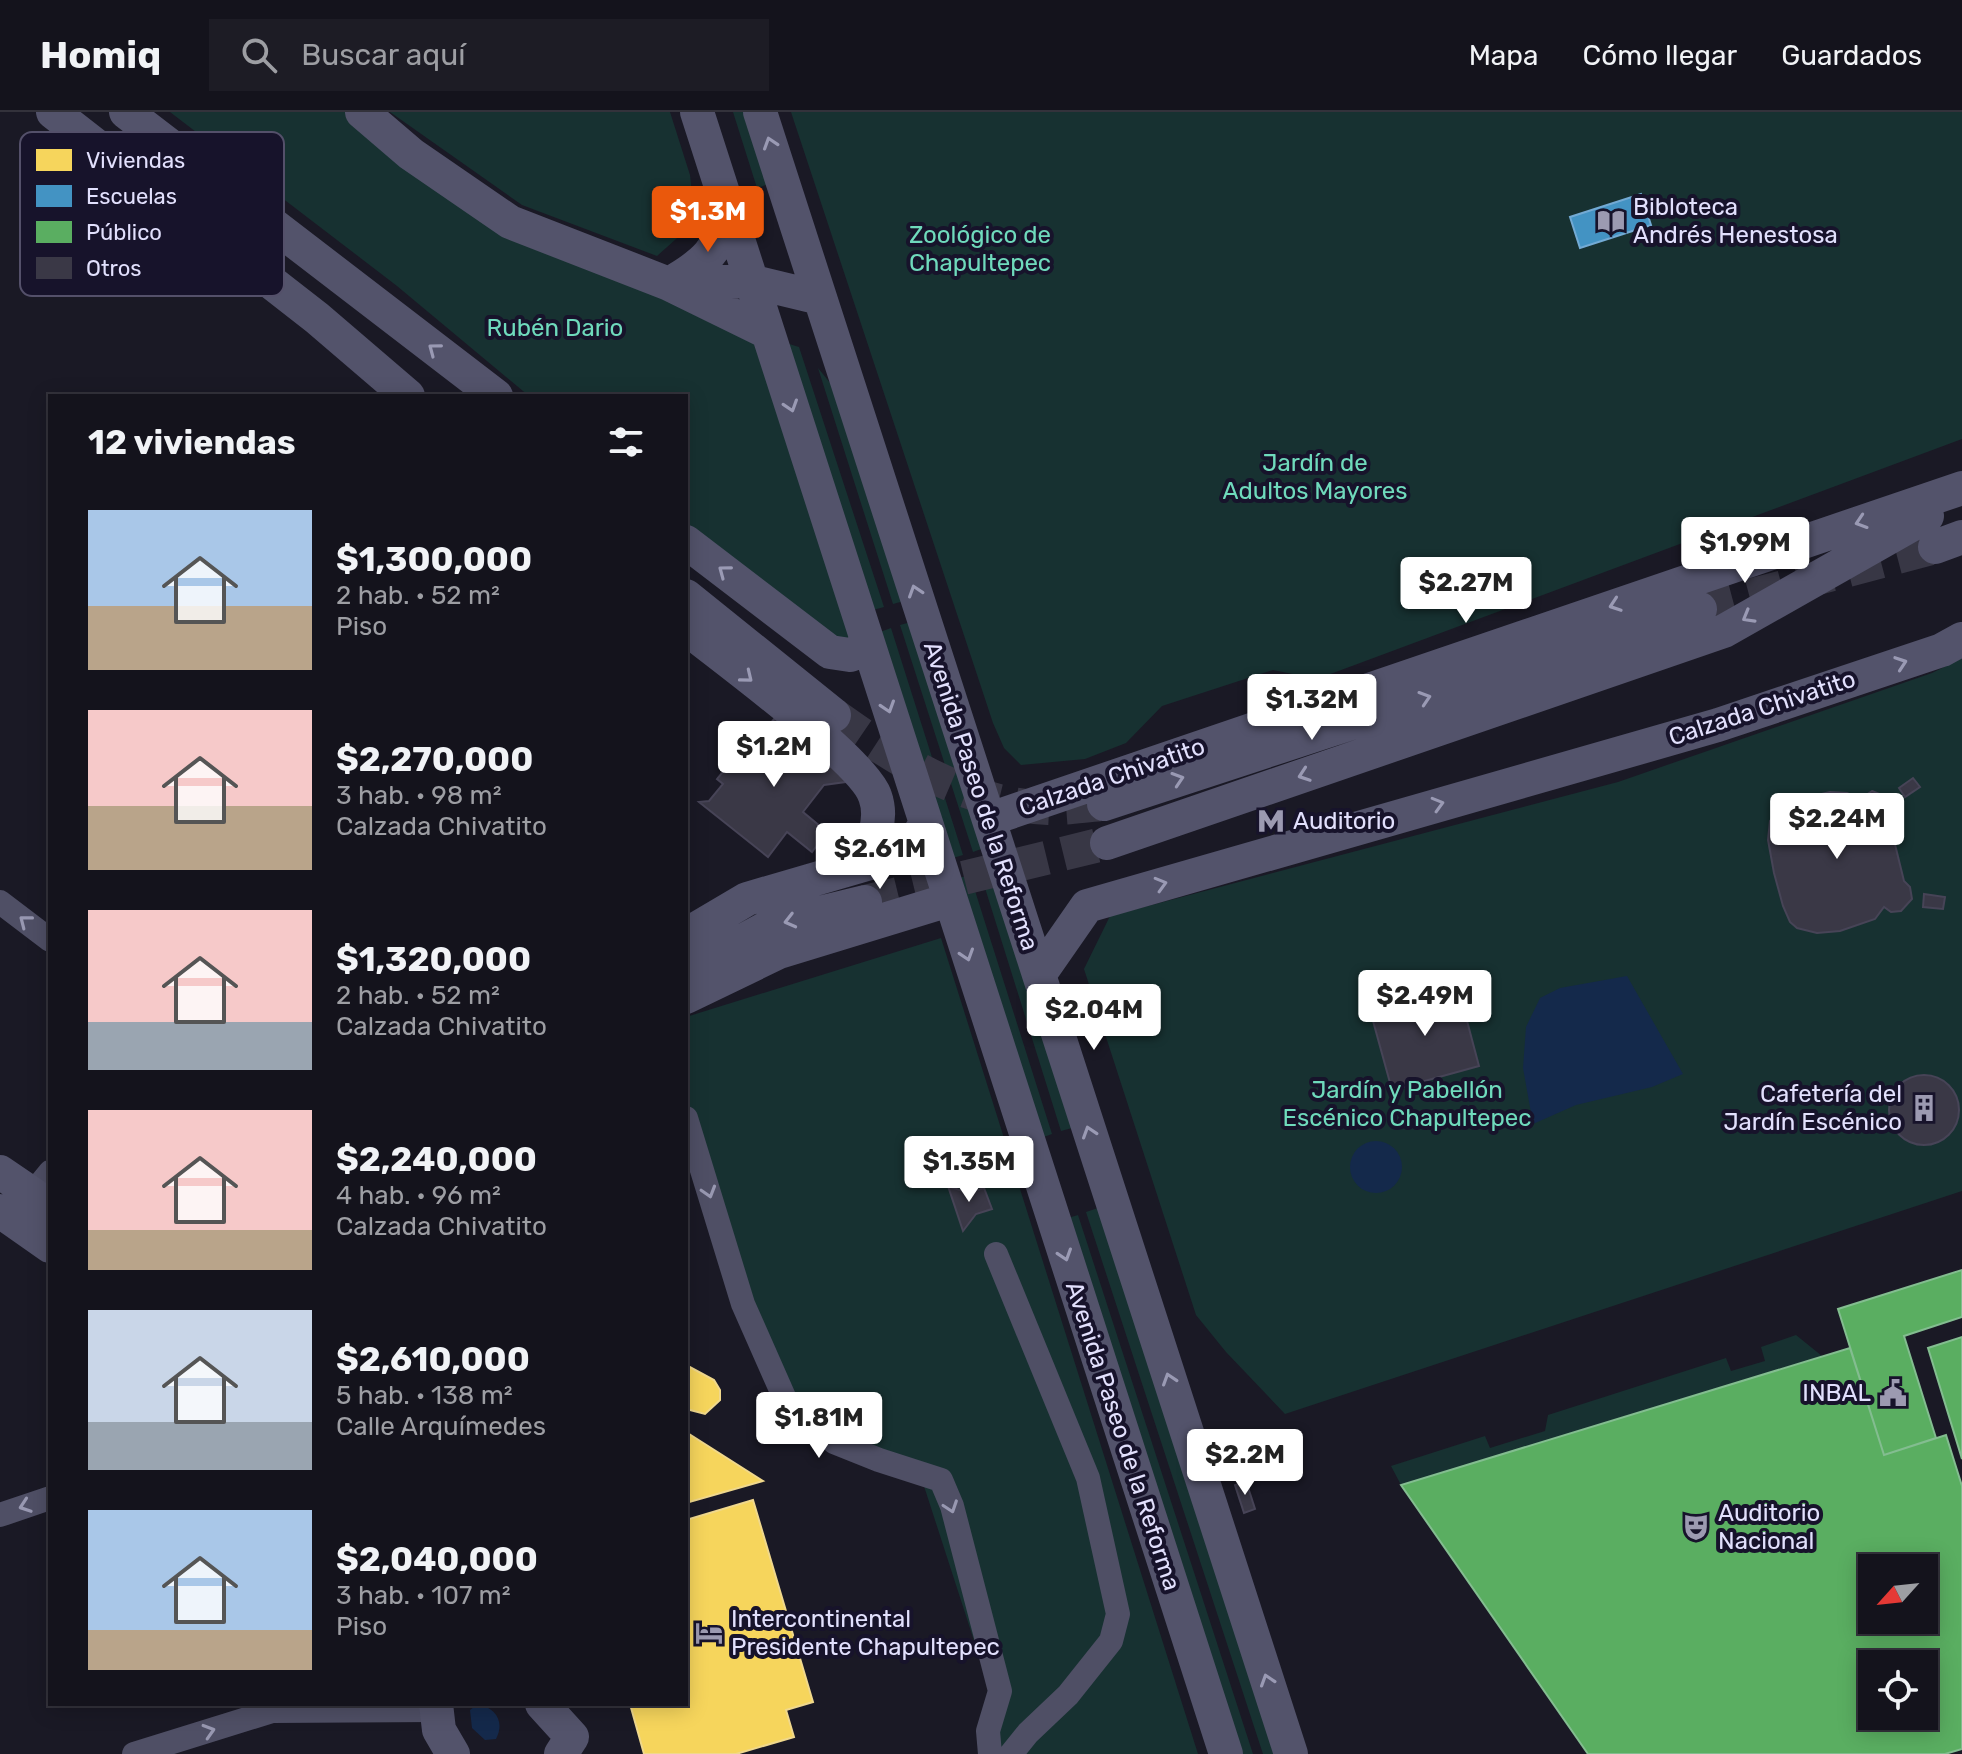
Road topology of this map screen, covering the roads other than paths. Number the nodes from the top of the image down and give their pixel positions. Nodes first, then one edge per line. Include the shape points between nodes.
1 (53, 112) edge
2 (126, 112) edge
3 (362, 112) edge
4 (697, 112) edge
5 (760, 112) edge
6 (79, 132) edge
7 (152, 132) edge
8 (728, 209) junction
9 (284, 233) edge
10 (750, 281) junction
11 (669, 284) junction
12 (284, 292) edge
13 (820, 298) junction
14 (317, 318) junction
15 (767, 332) junction
16 (406, 394) edge
17 (435, 394) edge
18 (493, 394) edge
19 (1962, 488) edge
20 (1962, 496) edge
21 (688, 544) edge
22 (688, 598) edge
23 (1700, 609) tunnel mouth
24 (688, 630) edge
25 (1962, 639) edge
26 (869, 648) junction
27 (834, 715) tunnel mouth
28 (1104, 804) tunnel mouth
29 (990, 819) junction
30 (925, 825) junction
31 (1107, 843) tunnel mouth
32 (860, 866) junction
33 (949, 900) junction
34 (0, 902) edge
35 (865, 902) tunnel mouth
36 (688, 934) edge
37 (48, 938) edge
38 (688, 971) edge
39 (1039, 975) junction
40 (688, 996) edge
41 (688, 1125) edge
42 (0, 1172) edge
43 (28, 1205) edge
44 (48, 1242) edge
45 (996, 1254) dead end
46 (48, 1499) edge
47 (0, 1515) edge
48 (543, 1706) edge
49 (436, 1707) edge
50 (574, 1748) edge
51 (134, 1754) edge
52 (453, 1754) edge
53 (990, 1754) edge
54 (1011, 1754) edge
55 (1226, 1754) edge
56 (1291, 1754) edge

1 - 6 main road
7 -> 2 main road
3 - 11 main road via 411,154 510,222
4 - 8 main road, Avenida Paseo de la Reforma
13 -> 5 main road, Avenida Paseo de la Reforma
8 - 10 main road, Avenida Paseo de la Reforma
8 - 11 main road via 724,233 712,253
18 -> 9 main road
10 - 11 main road
10 - 13 main road
10 - 15 main road, Avenida Paseo de la Reforma
11 - 15 main road
12 - 14 main road
29 -> 13 main road, Avenida Paseo de la Reforma
14 - 16 main road
14 - 17 main road
15 -> 26 main road, Avenida Paseo de la Reforma
19 -> 29 main road, Calzada Chivatito
20 -> 31 main road via 1724,631
26 -> 21 main road via 850,655 830,652
22 - 27 main road
28 -> 23 main road
24 -> 32 main road via 819,735 874,793 879,815
39 -> 25 main road, Calzada Chivatito via 1087,906 1718,725
26 -> 30 main road, Avenida Paseo de la Reforma
29 - 39 main road, Avenida Paseo de la Reforma
30 - 32 main road via 912,845
30 - 33 main road, Avenida Paseo de la Reforma
32 - 36 main road via 747,899
33 - 40 main road via 779,952
33 -> 55 main road, Avenida Paseo de la Reforma
37 -> 34 street
35 -> 38 main road via 774,924
56 -> 39 main road, Avenida Paseo de la Reforma
41 -> 53 street via 743,1304 785,1399 834,1442 941,1480 1000,1691 988,1731
42 - 43 main road
43 - 44 main road
45 - 54 street via 1088,1478 1118,1614 1111,1641
46 -> 47 street
48 - 50 main road
51 -> 49 street via 272,1711
49 - 52 main road via 439,1730

